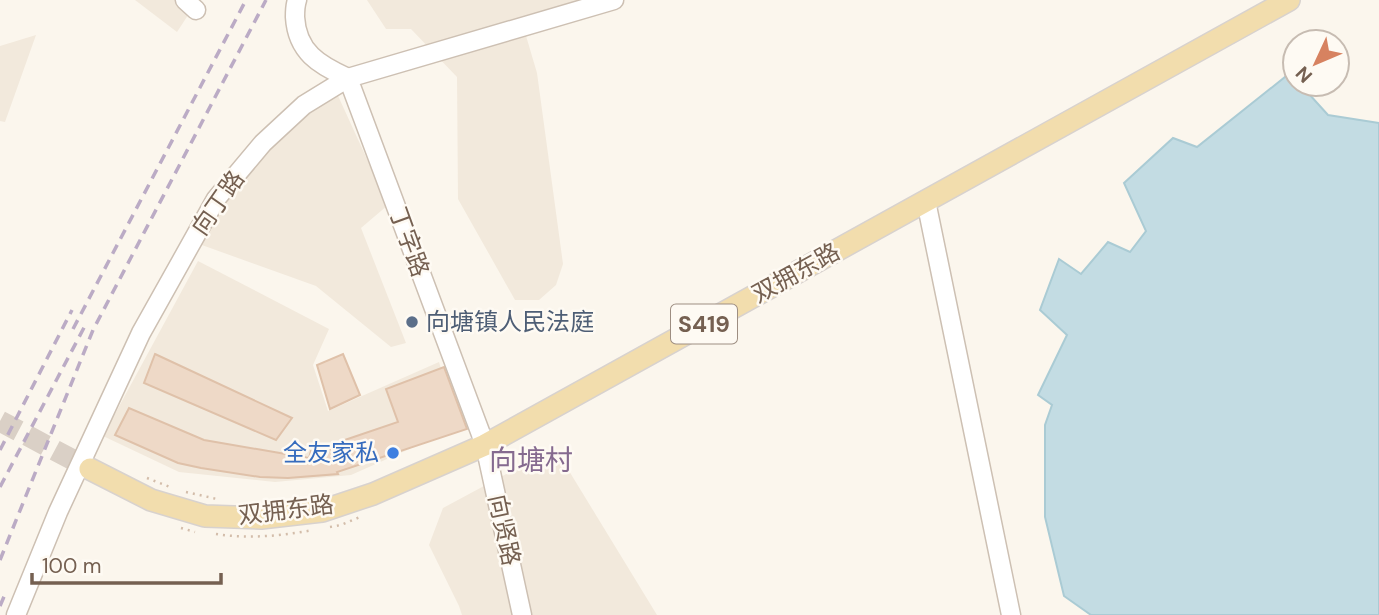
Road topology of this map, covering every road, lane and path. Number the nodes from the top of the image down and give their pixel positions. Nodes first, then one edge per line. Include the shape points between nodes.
1 (297, 0) edge
2 (614, 0) edge
3 (1289, 0) edge
4 (348, 78) junction
5 (926, 201) junction
6 (485, 445) junction
7 (90, 470) tunnel mouth
8 (145, 477) dead end
9 (220, 499) dead end
10 (16, 615) edge
11 (522, 615) edge
12 (1011, 615) edge

1 - 4 street via 300,42 326,69
2 - 4 street, 向丁路
3 - 5 main road, 双拥东路 / S419
4 - 6 street, 丁字路
4 - 10 street, 向丁路 via 304,105 263,143 216,199 141,333
5 - 6 main road, 双拥东路 / S419
5 - 12 street
6 - 7 main road, 双拥东路 / S419 via 322,511 261,519 205,516 151,500
6 - 11 street, 向贤路
8 - 9 path

